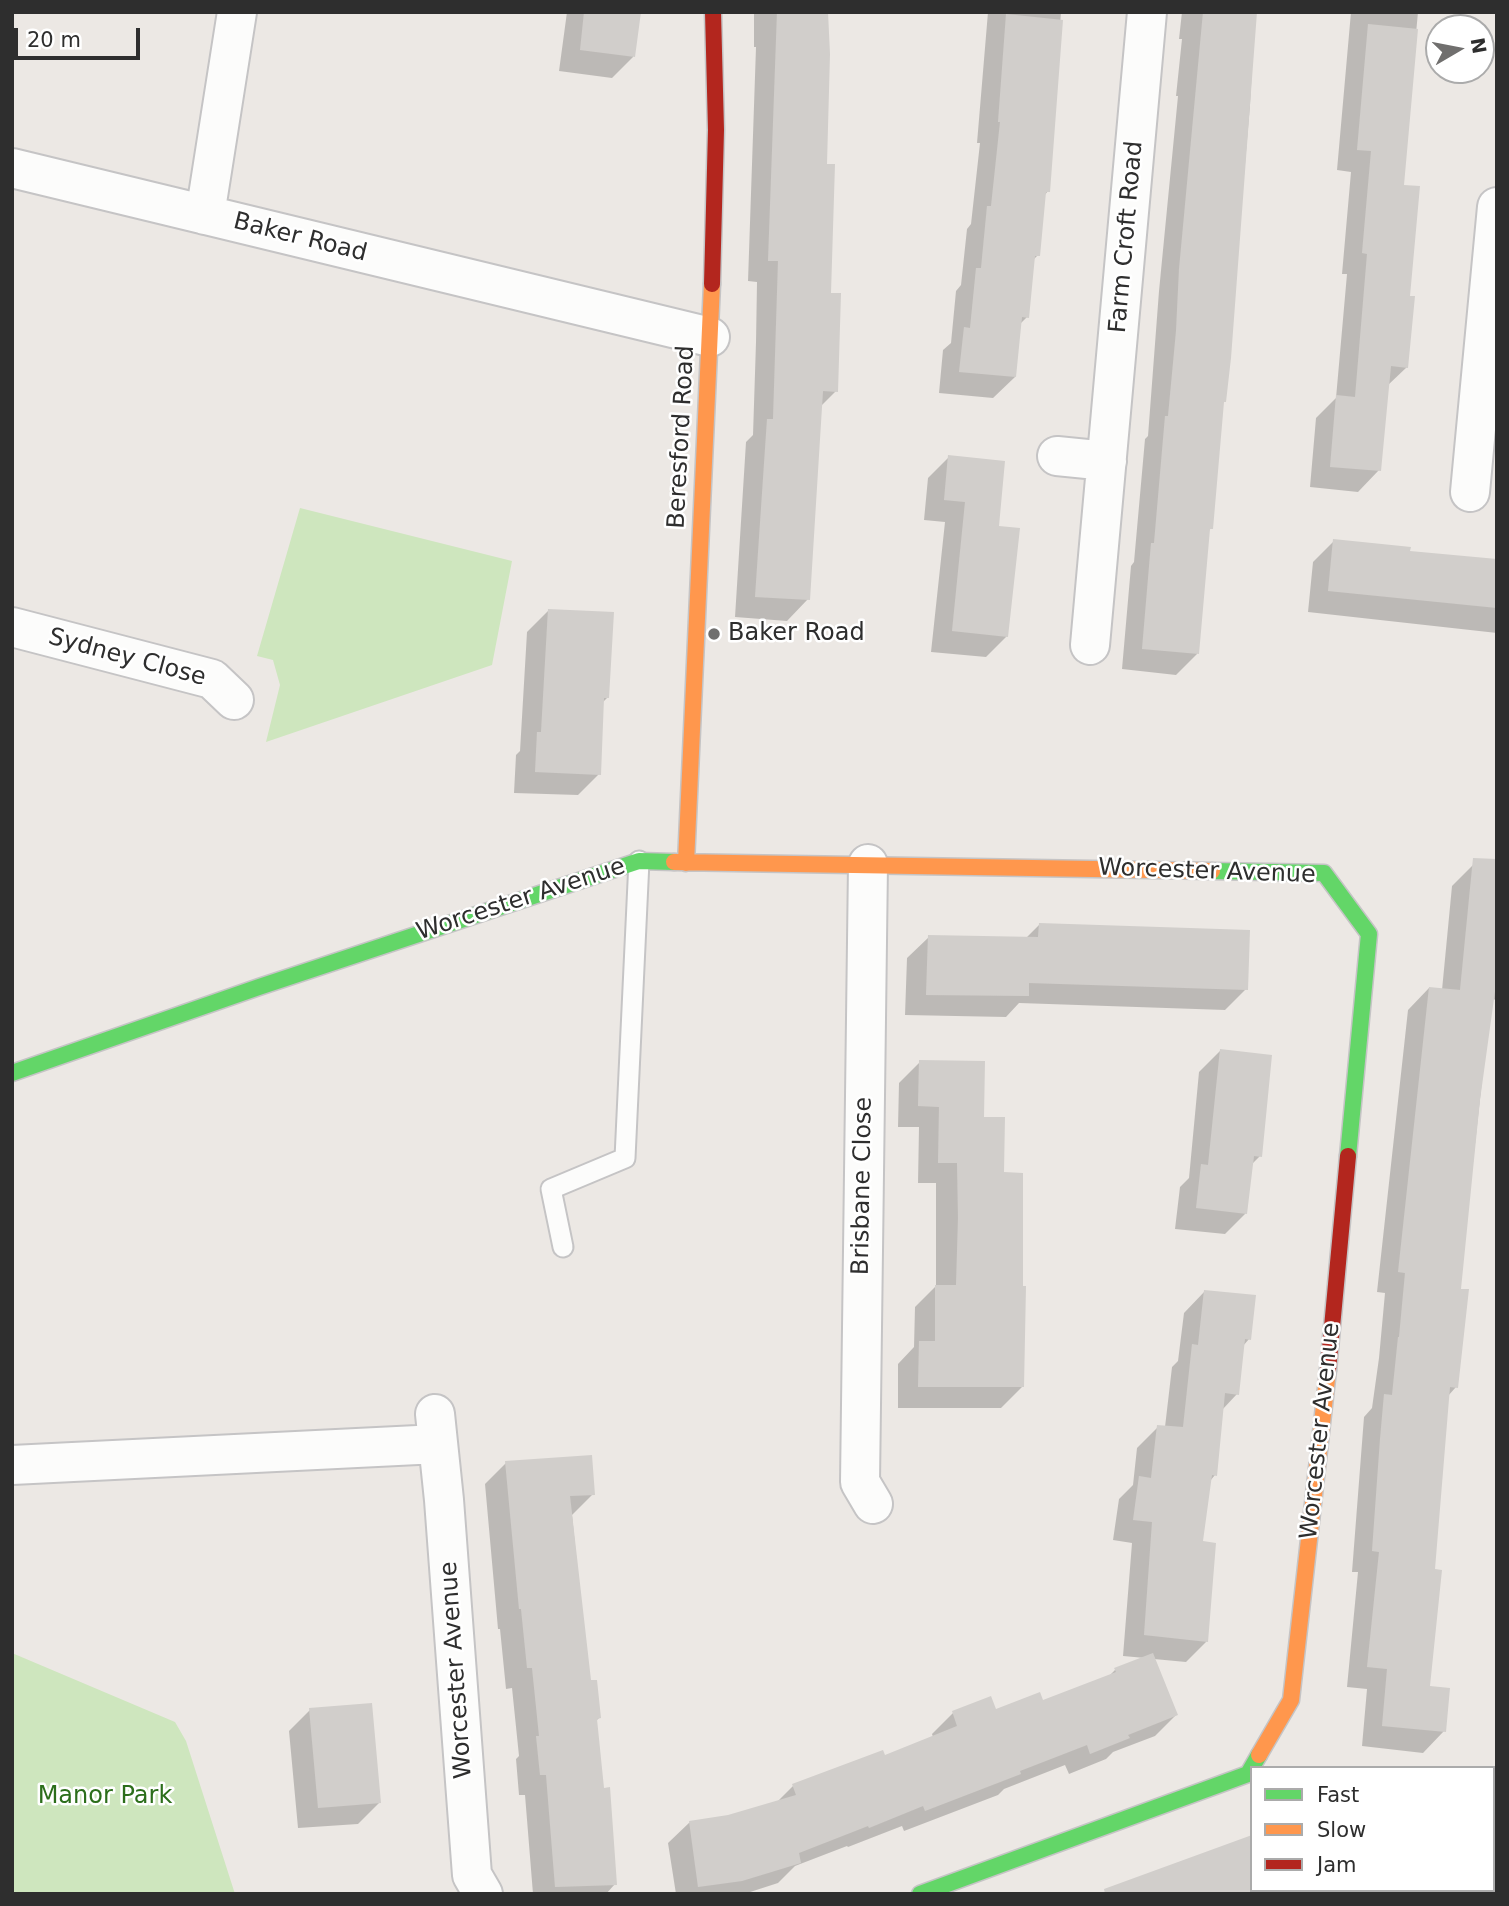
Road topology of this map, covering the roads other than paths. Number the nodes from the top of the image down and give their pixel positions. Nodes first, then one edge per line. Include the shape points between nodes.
1 (237, 12) edge
2 (713, 12) edge
3 (1147, 12) edge
4 (12, 168) edge
5 (1497, 206) edge
6 (205, 215) junction
7 (710, 337) junction
8 (1057, 456) dead end
9 (1107, 461) junction
10 (1470, 492) dead end
11 (12, 627) edge
12 (1090, 645) dead end
13 (234, 701) dead end
14 (639, 861) junction
15 (687, 863) junction
16 (868, 864) junction
17 (12, 1073) edge
18 (563, 1247) dead end
19 (12, 1465) edge
20 (873, 1504) dead end
21 (1252, 1766) edge
22 (1250, 1770) edge
23 (482, 1894) edge
24 (920, 1894) edge

1 - 6 street
2 - 7 street, Beresford Road via 716,130
3 - 9 street, Farm Croft Road
4 - 6 street, Baker Road
5 - 10 street
6 - 7 street, Baker Road
7 - 15 street, Beresford Road
8 - 9 street
9 - 12 street, Farm Croft Road
11 - 13 street, Sydney Close via 212,678
14 - 15 street, Worcester Avenue
14 - 17 street, Worcester Avenue
14 - 18 lane via 625,1158 551,1189
15 - 16 street, Worcester Avenue
16 - 20 street, Brisbane Close via 860,1482
16 - 21 street, Worcester Avenue via 1324,873 1369,934 1291,1700
19 - 23 street, Worcester Avenue via 436,1429 472,1875
22 - 24 street, Worcester Avenue

